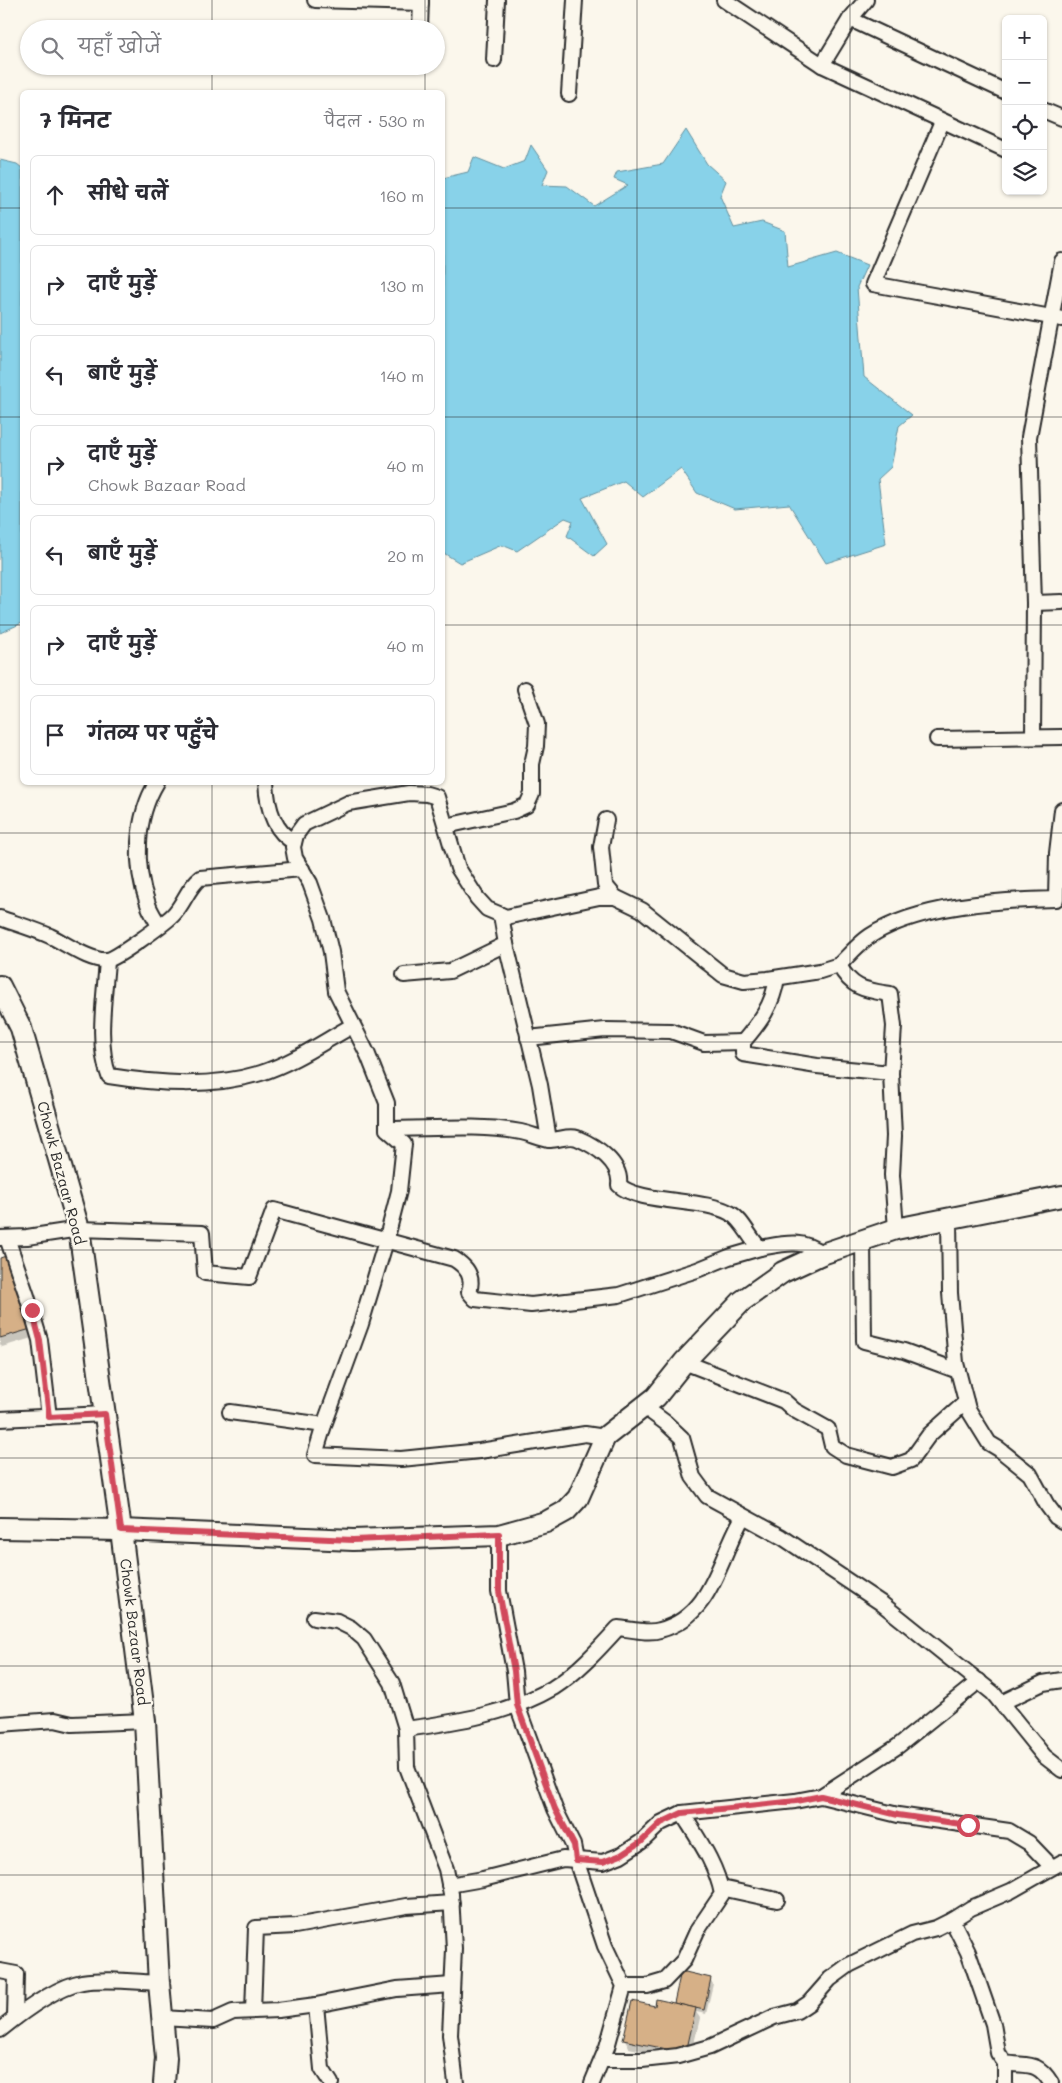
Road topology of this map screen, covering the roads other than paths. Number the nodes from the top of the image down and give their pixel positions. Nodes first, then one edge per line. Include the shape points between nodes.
1 (315, 0) edge
2 (497, 0) edge
3 (575, 0) edge
4 (724, 0) edge
5 (866, 0) edge
6 (421, 2) edge
7 (850, 19) junction
8 (420, 20) edge
9 (494, 60) dead end
10 (822, 65) junction
11 (1002, 90) edge
12 (569, 94) dead end
13 (1047, 112) edge
14 (1062, 118) edge
15 (942, 122) junction
16 (1002, 148) edge
17 (1062, 261) edge
18 (1057, 318) edge
19 (1062, 602) edge
20 (1034, 603) junction
21 (525, 689) dead end
22 (1062, 736) edge
23 (1033, 737) junction
24 (937, 739) dead end
25 (156, 785) edge
26 (267, 785) edge
27 (1062, 810) edge
28 (606, 820) dead end
29 (446, 826) junction
30 (294, 842) junction
31 (1060, 853) edge
32 (302, 869) junction
33 (615, 896) junction
34 (1059, 901) edge
35 (502, 915) junction
36 (0, 918) edge
37 (159, 925) junction
38 (506, 944) junction
39 (107, 960) junction
40 (839, 965) junction
41 (404, 976) dead end
42 (777, 978) junction
43 (0, 986) edge
44 (352, 1026) junction
45 (528, 1038) junction
46 (743, 1042) junction
47 (891, 1073) junction
48 (387, 1129) junction
49 (549, 1140) junction
50 (1062, 1196) edge
51 (949, 1218) junction
52 (79, 1229) junction
53 (896, 1229) junction
54 (4, 1238) edge
55 (863, 1239) junction
56 (386, 1241) junction
57 (760, 1248) junction
58 (822, 1254) junction
59 (684, 1362) junction
60 (958, 1371) junction
61 (966, 1402) junction
62 (643, 1406) junction
63 (230, 1412) dead end
64 (105, 1414) junction
65 (49, 1417) junction
66 (0, 1419) edge
67 (324, 1425) junction
68 (605, 1437) junction
69 (743, 1517) junction
70 (1062, 1521) edge
71 (0, 1528) edge
72 (121, 1530) junction
73 (499, 1534) junction
74 (314, 1618) dead end
75 (1062, 1680) edge
76 (979, 1681) junction
77 (1001, 1703) junction
78 (517, 1705) junction
79 (145, 1721) junction
80 (0, 1724) edge
81 (406, 1729) junction
82 (1062, 1770) edge
83 (821, 1796) junction
84 (682, 1813) junction
85 (576, 1860) junction
86 (1057, 1864) edge
87 (450, 1885) junction
88 (720, 1888) junction
89 (777, 1900) dead end
90 (452, 1902) junction
91 (952, 1920) junction
92 (0, 1971) edge
93 (160, 1983) junction
94 (452, 1985) junction
95 (624, 1986) junction
96 (316, 2005) junction
97 (253, 2011) junction
98 (15, 2018) junction
99 (162, 2018) junction
100 (0, 2030) edge
101 (602, 2060) junction
102 (1005, 2063) junction
103 (164, 2083) edge
104 (331, 2083) edge
105 (456, 2083) edge
106 (592, 2083) edge
107 (1005, 2083) edge
108 (1051, 2083) edge

1 - 6 street
2 - 9 street
3 - 12 street
4 - 10 street
5 - 7 street
6 - 8 street
7 - 10 street
7 - 11 street
10 - 15 street
13 - 14 street
15 - 16 street
15 - 18 street via 873,284
17 - 18 street
18 - 20 street via 1028,437
19 - 20 street
20 - 23 street
21 - 29 street via 537,724 532,794 527,805 514,811
22 - 23 street
23 - 24 street
25 - 37 street via 138,840 140,873 148,905
26 - 30 street via 274,821 285,837
27 - 31 street
28 - 33 street via 600,847 605,885
29 - 30 street via 437,797 409,793 348,803 304,824
29 - 35 street via 458,868 465,880 487,908
30 - 32 street via 295,858
31 - 34 street
32 - 37 street via 200,878 173,915
32 - 44 street via 322,919 331,952 336,991
33 - 35 street via 506,917
33 - 42 street via 642,910 723,975 744,981
34 - 40 street via 1002,900 941,910 898,923 871,936
35 - 38 street
36 - 39 street via 50,936 94,958
37 - 39 street
38 - 41 street via 450,971
38 - 45 street
39 - 44 street via 103,1038 109,1076 191,1084 236,1078 262,1072 294,1058
40 - 42 street
40 - 47 street via 846,978 862,989 890,994 894,1026
42 - 46 street via 767,1011
43 - 52 street, Chowk Bazaar Road via 21,1028
44 - 48 street via 368,1055 387,1103
45 - 46 street via 605,1030 672,1031 704,1042
45 - 49 street
46 - 47 street via 743,1054
47 - 53 street
48 - 49 street via 478,1129 521,1132
48 - 56 street via 404,1144 399,1191
49 - 57 street via 575,1137 598,1150 616,1165 621,1175 619,1185 624,1190 714,1206 732,1214
50 - 51 street
51 - 53 street
51 - 60 street via 950,1293
52 - 54 street
52 - 56 street via 202,1233 205,1273 249,1277 274,1210
52 - 64 street, Chowk Bazaar Road
53 - 55 street
54 - 65 street via 40,1340
55 - 58 street
55 - 60 street via 864,1340
56 - 57 street via 440,1254 463,1264 472,1283 469,1292 475,1299 531,1305 619,1295
56 - 67 street via 361,1324
57 - 58 street via 806,1244
58 - 59 street via 783,1272 742,1301
59 - 61 street via 784,1401 828,1429 832,1446 846,1455 892,1467 911,1460 929,1435
59 - 62 street via 656,1397
60 - 61 street
61 - 70 street via 989,1443 1030,1474 1047,1505
62 - 68 street
62 - 69 street via 682,1438 693,1477 707,1496
63 - 67 street
64 - 65 street
64 - 72 street, Chowk Bazaar Road
65 - 66 street
67 - 68 street via 315,1455 347,1458 401,1459 480,1451 585,1434
68 - 73 street via 578,1498 566,1511 546,1522
69 - 76 street via 782,1538 881,1603
69 - 78 street via 706,1596 684,1621 658,1631 618,1628 582,1665 554,1687
71 - 72 street
72 - 73 street via 353,1540
72 - 79 street, Chowk Bazaar Road
73 - 78 street via 499,1591
74 - 81 street via 338,1621 364,1639 392,1683
75 - 77 street via 1043,1683
76 - 77 street
76 - 83 street via 898,1746
77 - 82 street via 1044,1756
78 - 81 street via 485,1716
78 - 85 street via 555,1809 574,1845
79 - 80 street via 72,1724 55,1720
79 - 93 street, Chowk Bazaar Road
81 - 87 street via 407,1768
83 - 84 street
83 - 86 street via 898,1815 1009,1831
84 - 85 street via 661,1823 621,1855 603,1862
84 - 88 street via 704,1847
85 - 87 street via 563,1859
85 - 95 street via 605,1946
86 - 91 street via 1038,1877
87 - 90 street
88 - 89 street
88 - 95 street via 722,1894 697,1931 684,1960 669,1976 647,1986
90 - 94 street
90 - 97 street via 406,1906 295,1926 256,1928
91 - 101 street via 912,1934 849,1965 797,2011 710,2047 678,2056
91 - 102 street via 968,1952 993,2024 998,2053
92 - 98 street via 16,1974
93 - 98 street via 82,1982 59,1990
93 - 99 street, Chowk Bazaar Road
94 - 96 street via 397,1989
94 - 105 street via 450,2035
95 - 101 street
96 - 97 street
96 - 104 street via 322,2069
97 - 99 street via 233,2012 213,2021
98 - 100 street
99 - 103 street, Chowk Bazaar Road via 166,2058
101 - 106 street
102 - 107 street
102 - 108 street via 1034,2065

